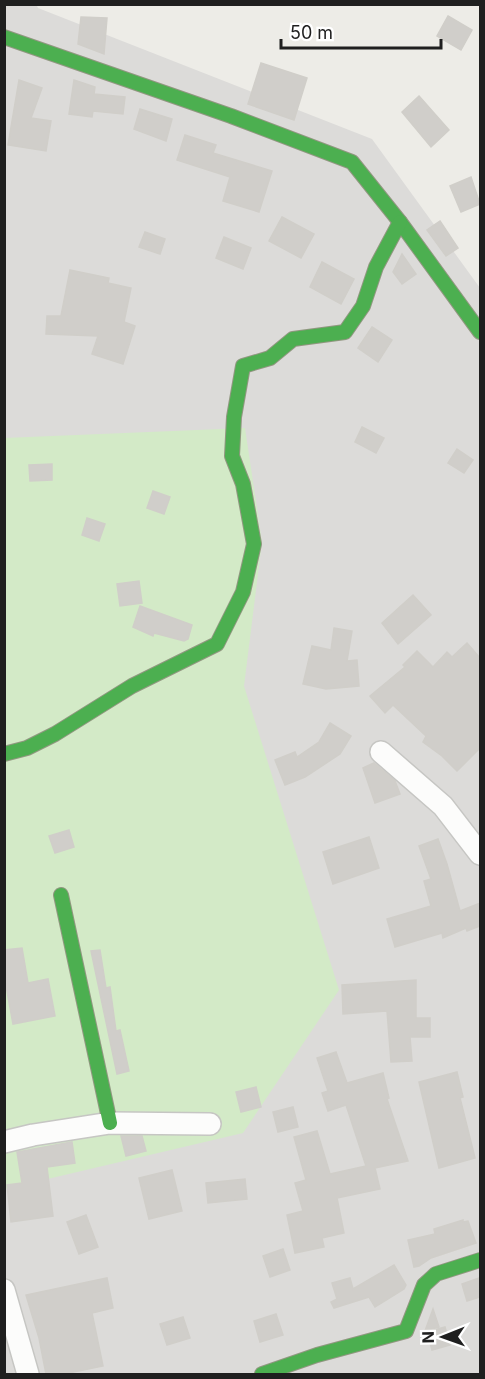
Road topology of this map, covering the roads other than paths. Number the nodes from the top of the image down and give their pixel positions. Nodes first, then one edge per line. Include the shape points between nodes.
1 (4, 37) edge
2 (400, 222) junction
3 (480, 332) edge
4 (381, 752) dead end
5 (4, 754) edge
6 (480, 854) edge
7 (61, 895) dead end
8 (111, 1122) junction
9 (210, 1124) dead end
10 (4, 1142) edge
11 (480, 1260) edge
12 (4, 1290) edge
13 (28, 1374) edge
14 (262, 1374) edge

1 - 2 street via 352,162
2 - 3 street
2 - 5 street via 376,267 363,306 345,332 293,339 270,358 243,366 232,456 243,484 254,544 243,592 217,644 132,686 55,734
4 - 6 street via 443,806
7 - 8 street
8 - 9 street
8 - 10 street
11 - 14 street via 436,1274 424,1285 406,1330
12 - 13 street

